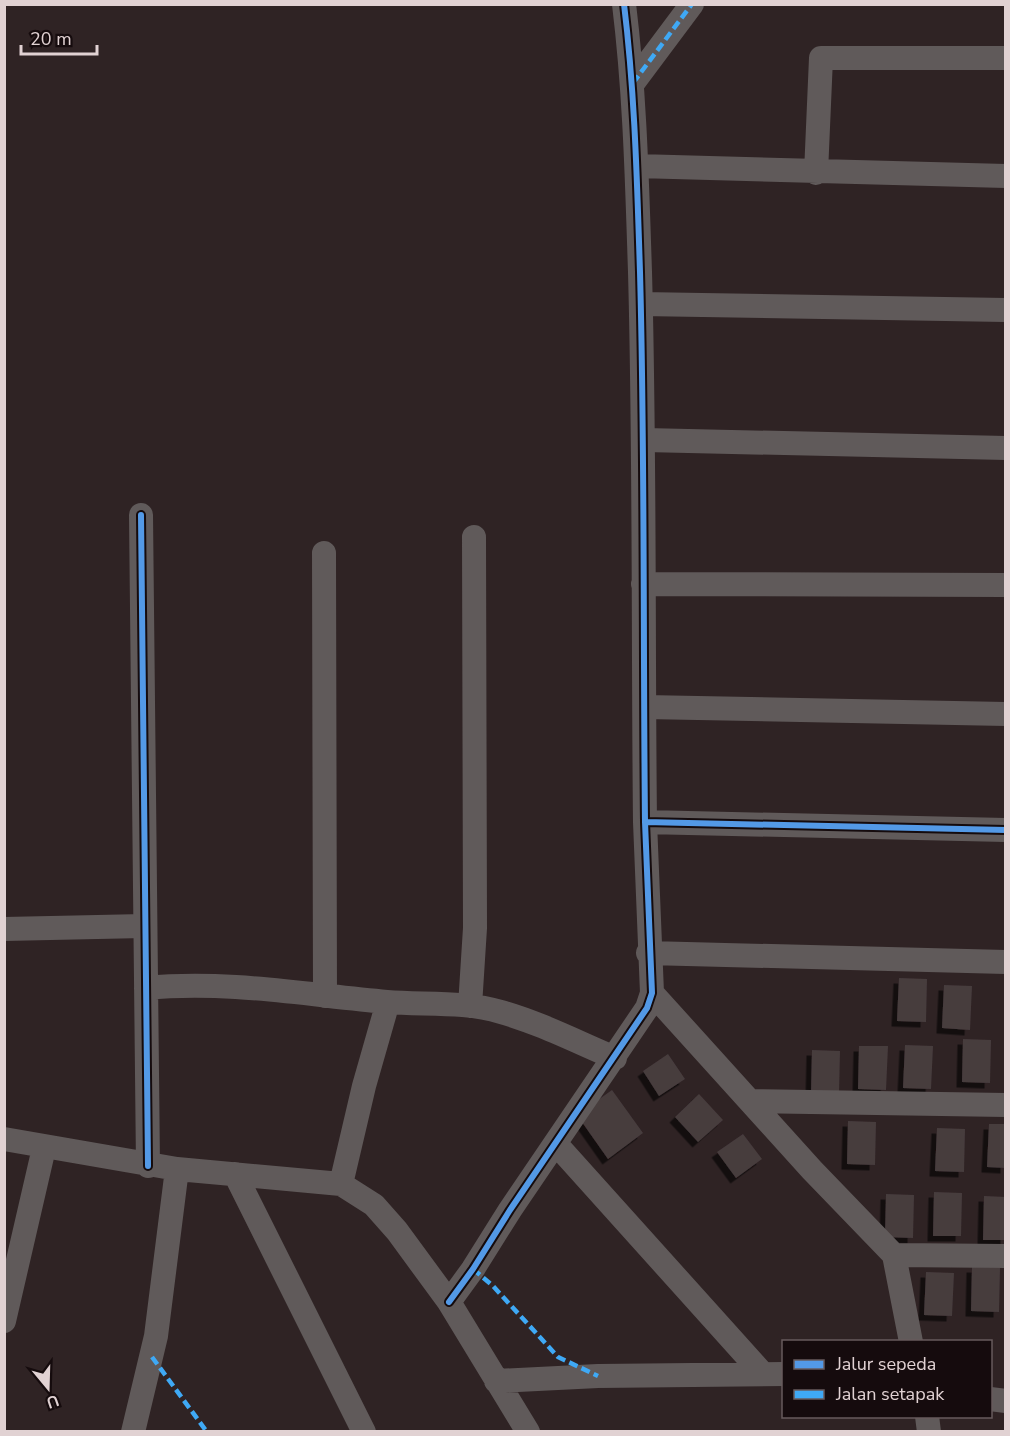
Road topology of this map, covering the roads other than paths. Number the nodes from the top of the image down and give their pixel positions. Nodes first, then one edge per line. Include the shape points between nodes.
1 (624, 4) edge
2 (692, 4) edge
3 (1005, 58) edge
4 (633, 83) junction
5 (637, 166) junction
6 (816, 173) junction
7 (1005, 176) edge
8 (641, 304) junction
9 (1005, 310) edge
10 (645, 440) junction
11 (1005, 448) edge
12 (141, 514) dead end
13 (474, 537) dead end
14 (324, 552) dead end
15 (642, 584) junction
16 (1005, 585) edge
17 (645, 706) junction
18 (1005, 714) edge
19 (645, 822) junction
20 (1005, 830) edge
21 (144, 926) junction
22 (4, 929) edge
23 (648, 953) junction
24 (1005, 962) edge
25 (146, 988) junction
26 (652, 993) junction
27 (325, 996) junction
28 (388, 1002) junction
29 (470, 1006) junction
30 (615, 1058) junction
31 (753, 1101) junction
32 (1005, 1105) edge
33 (4, 1139) edge
34 (557, 1144) junction
35 (44, 1148) junction
36 (148, 1166) junction
37 (177, 1169) junction
38 (235, 1174) junction
39 (341, 1184) junction
40 (894, 1255) junction
41 (1005, 1256) edge
42 (449, 1302) junction
43 (4, 1321) edge
44 (911, 1340) edge
45 (773, 1374) edge
46 (496, 1382) junction
47 (134, 1431) edge
48 (364, 1431) edge
49 (528, 1431) edge

1 - 4 street
2 - 4 street
3 - 6 street via 822,58
4 - 5 street
5 - 6 street
5 - 8 street
6 - 7 street
8 - 9 street
8 - 10 street
10 - 11 street
10 - 15 street
12 - 21 street
13 - 29 street via 476,928
14 - 27 street
15 - 16 street
15 - 17 street
17 - 18 street
17 - 19 street
19 - 20 street
19 - 23 street
21 - 22 street
21 - 25 street
23 - 24 street
23 - 26 street
25 - 27 street via 186,984
25 - 36 street
26 - 30 street via 644,1014
26 - 31 street
27 - 28 street
28 - 29 street
28 - 39 street
29 - 30 street via 499,1011
30 - 34 street
31 - 32 street
31 - 40 street via 812,1170
33 - 35 street
34 - 42 street
34 - 45 street
35 - 36 street
35 - 43 street
36 - 37 street
37 - 38 street
37 - 47 street via 156,1336
38 - 39 street
38 - 48 street
39 - 42 street via 374,1205
40 - 41 street
40 - 44 street
42 - 46 street
45 - 46 street
46 - 49 street

